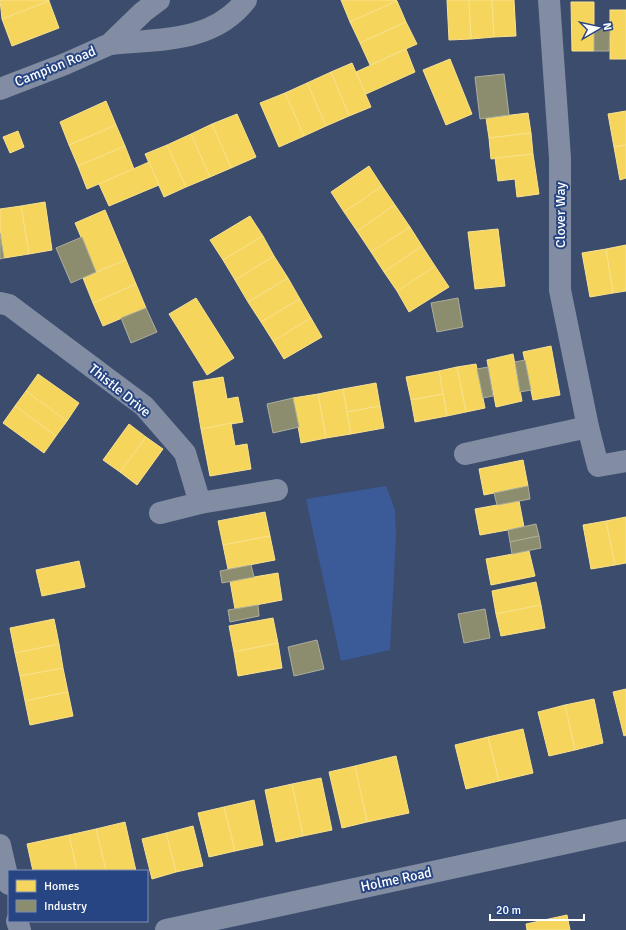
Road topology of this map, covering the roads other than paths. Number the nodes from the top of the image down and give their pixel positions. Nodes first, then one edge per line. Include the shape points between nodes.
1 (159, 0) edge
2 (246, 0) edge
3 (549, 0) edge
4 (110, 44) junction
5 (0, 89) edge
6 (0, 303) edge
7 (588, 427) junction
8 (465, 454) dead end
9 (626, 461) edge
10 (277, 490) dead end
11 (200, 503) junction
12 (160, 513) dead end
13 (626, 830) edge
14 (0, 845) edge
15 (8, 880) edge
16 (166, 930) edge

1 - 4 street, Campion Road
2 - 4 street, Campion Road via 237,11 197,34 168,40
3 - 7 street, Clover Way via 560,158 560,290
4 - 5 street, Campion Road
6 - 11 street, Thistle Drive via 9,305 144,406 185,453
7 - 8 street
7 - 9 street, Clover Way via 598,466
10 - 11 street
11 - 12 street
13 - 16 street, Holme Road
14 - 15 street

